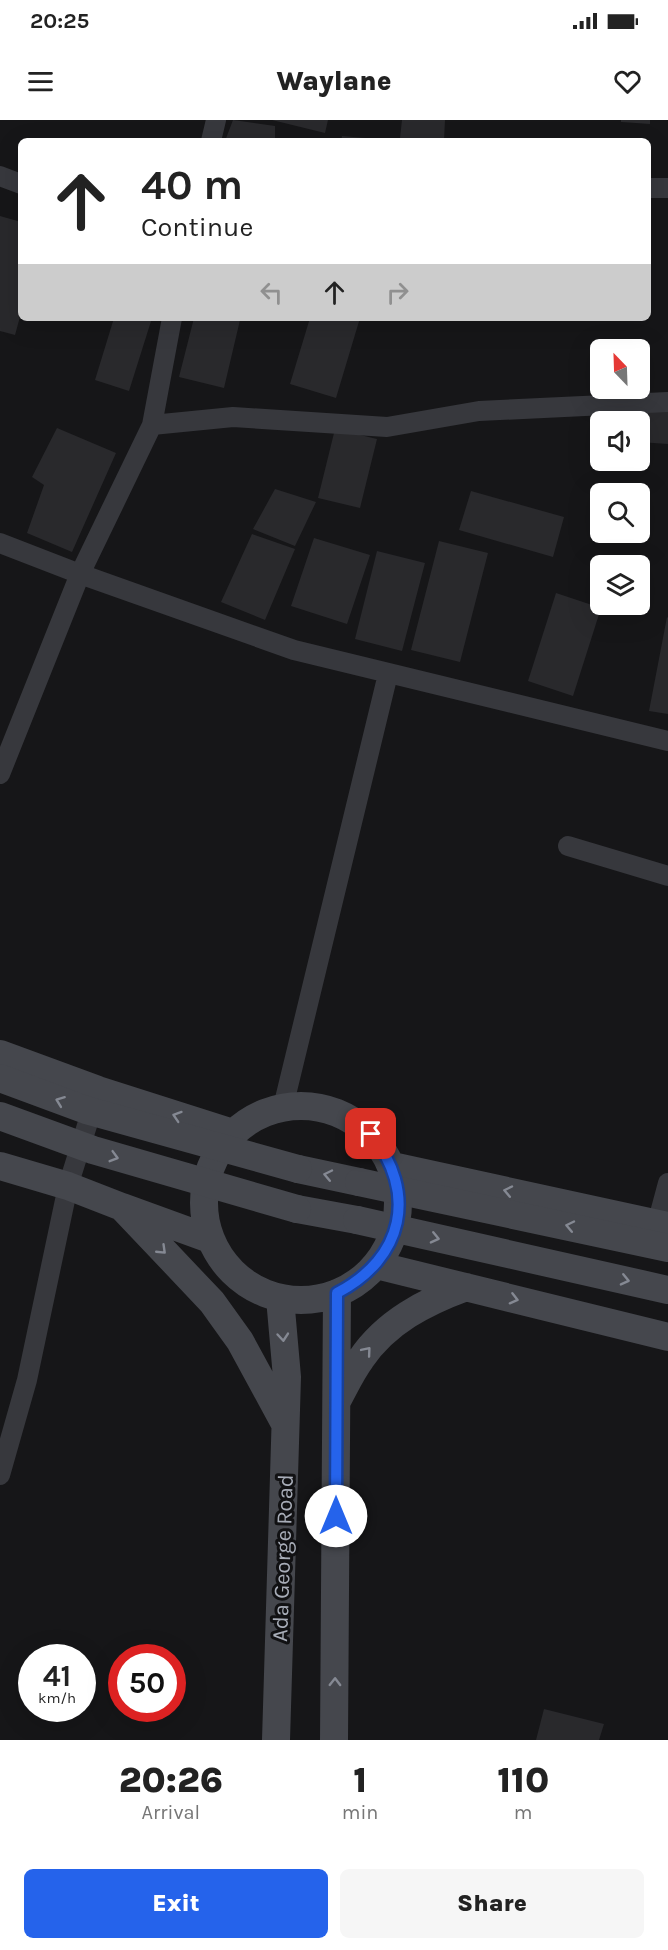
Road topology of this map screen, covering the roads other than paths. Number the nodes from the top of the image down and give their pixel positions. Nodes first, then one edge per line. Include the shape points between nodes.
1 (216, 120) edge
2 (212, 138) edge
3 (0, 176) edge
4 (18, 183) edge
5 (651, 188) edge
6 (668, 188) edge
7 (171, 321) edge
8 (668, 402) edge
9 (152, 424) junction
10 (0, 543) edge
11 (80, 574) junction
12 (388, 674) junction
13 (668, 741) edge
14 (0, 774) edge
15 (568, 846) dead end
16 (668, 876) edge
17 (0, 1054) edge
18 (0, 1078) edge
19 (98, 1090) junction
20 (283, 1107) junction
21 (0, 1116) edge
22 (233, 1133) junction
23 (0, 1166) edge
24 (392, 1166) junction
25 (668, 1183) edge
26 (68, 1185) junction
27 (122, 1207) junction
28 (664, 1233) edge
29 (210, 1239) junction
30 (376, 1265) junction
31 (466, 1287) junction
32 (668, 1290) edge
33 (337, 1293) junction
34 (280, 1298) junction
35 (668, 1337) edge
36 (337, 1401) junction
37 (285, 1424) junction
38 (0, 1474) edge
39 (276, 1740) edge
40 (334, 1740) edge

1 - 2 street
3 - 4 street
5 - 6 street
7 - 9 street
8 - 9 street via 479,411 387,427 233,417
9 - 11 street
10 - 11 street
11 - 12 street via 294,650
11 - 14 street
12 - 13 street
12 - 20 street
15 - 16 street
17 - 19 main road
28 -> 18 main road, bridge via 268,1162 86,1110
22 -> 19 main road
19 - 26 street
20 - 22 main road via 265,1112
20 - 24 main road via 321,1107 340,1113 371,1134
21 -> 32 main road, bridge via 93,1150 297,1209
22 - 29 main road via 211,1164 205,1183 203,1202
23 - 26 main road
28 -> 24 main road
24 - 30 main road via 399,1203 397,1222
25 - 28 street
26 - 27 main road
26 - 38 street via 27,1380
27 - 29 main road
27 -> 37 main road via 212,1302 240,1341
29 - 34 main road via 231,1271 262,1293
30 - 31 main road
30 - 33 main road
31 -> 35 main road
36 -> 31 main road via 360,1360 398,1320
33 - 34 main road via 300,1300
33 - 36 main road
34 -> 37 main road, Ada George Road
40 -> 36 main road
37 - 39 main road, Ada George Road

